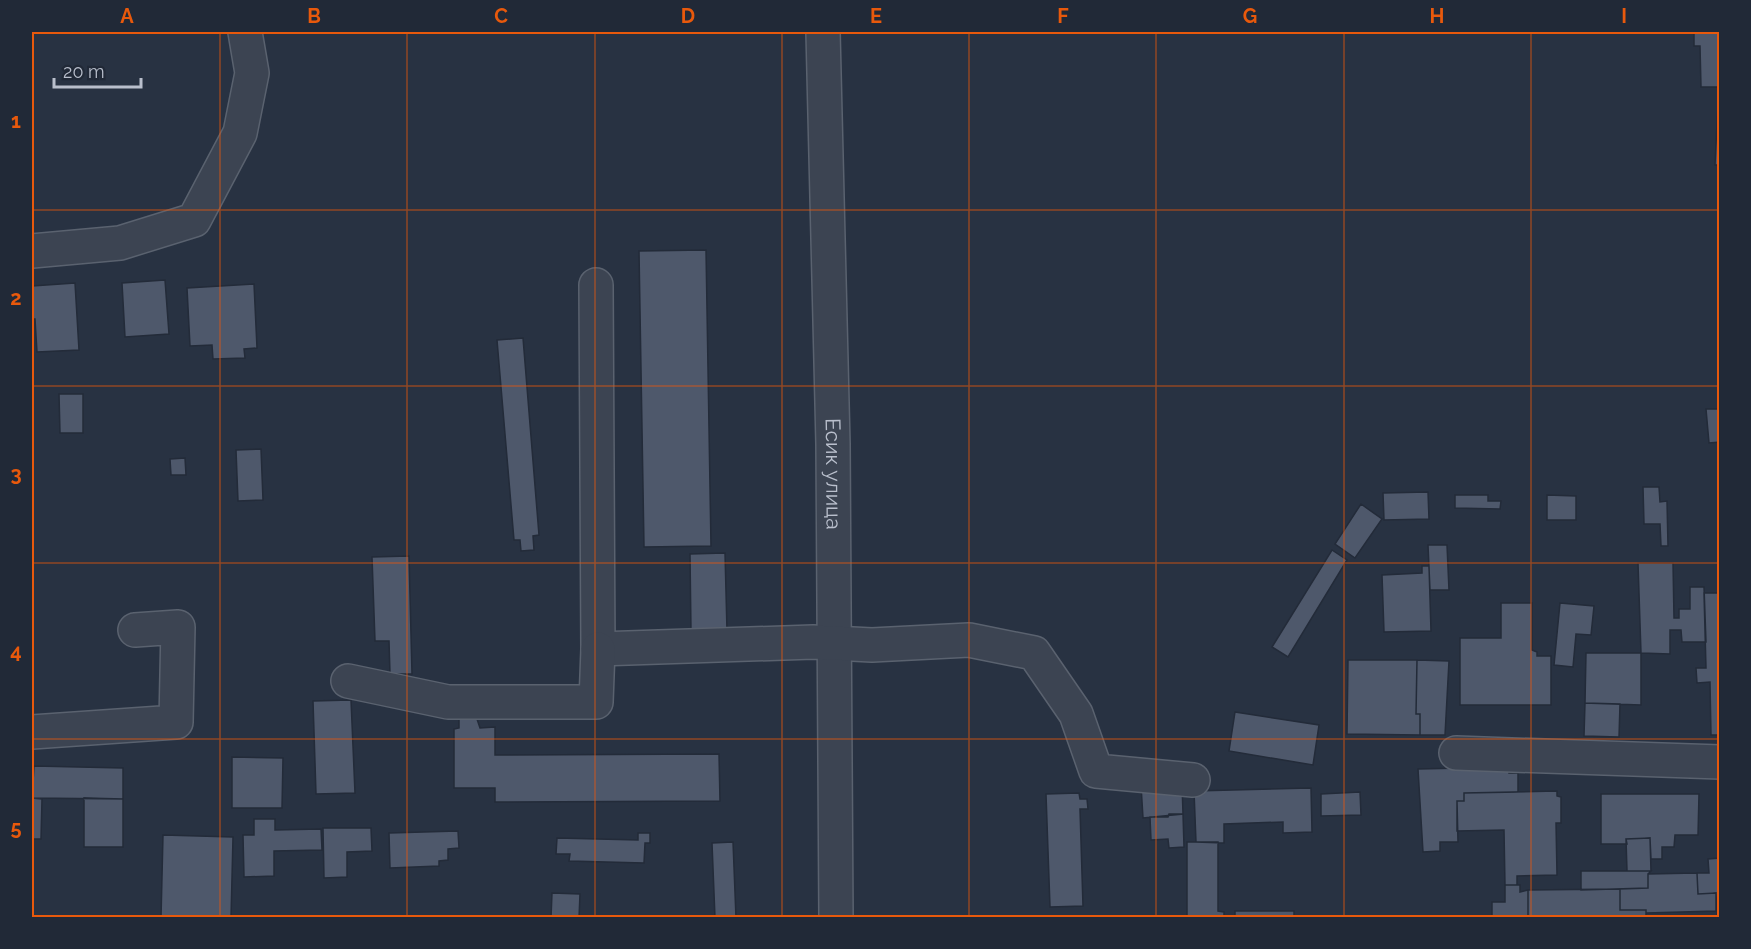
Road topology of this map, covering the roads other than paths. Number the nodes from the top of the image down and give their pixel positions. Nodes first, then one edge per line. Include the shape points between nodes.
1 (245, 32) edge
2 (823, 32) edge
3 (32, 250) edge
4 (596, 285) dead end
5 (135, 630) dead end
6 (833, 645) junction
7 (598, 649) junction
8 (348, 681) dead end
9 (32, 732) edge
10 (1456, 753) dead end
11 (1719, 762) edge
12 (1194, 780) dead end
13 (836, 918) edge

1 - 3 street via 252,73 240,133 194,220 120,243
2 - 6 street, Есик улица via 833,444
4 - 7 street
5 - 9 street via 178,627 176,722
6 - 7 street via 813,642
6 - 12 street via 969,640 1034,653 1076,714 1096,771
6 - 13 street, Есик улица
7 - 8 street via 596,702 448,702
10 - 11 street

